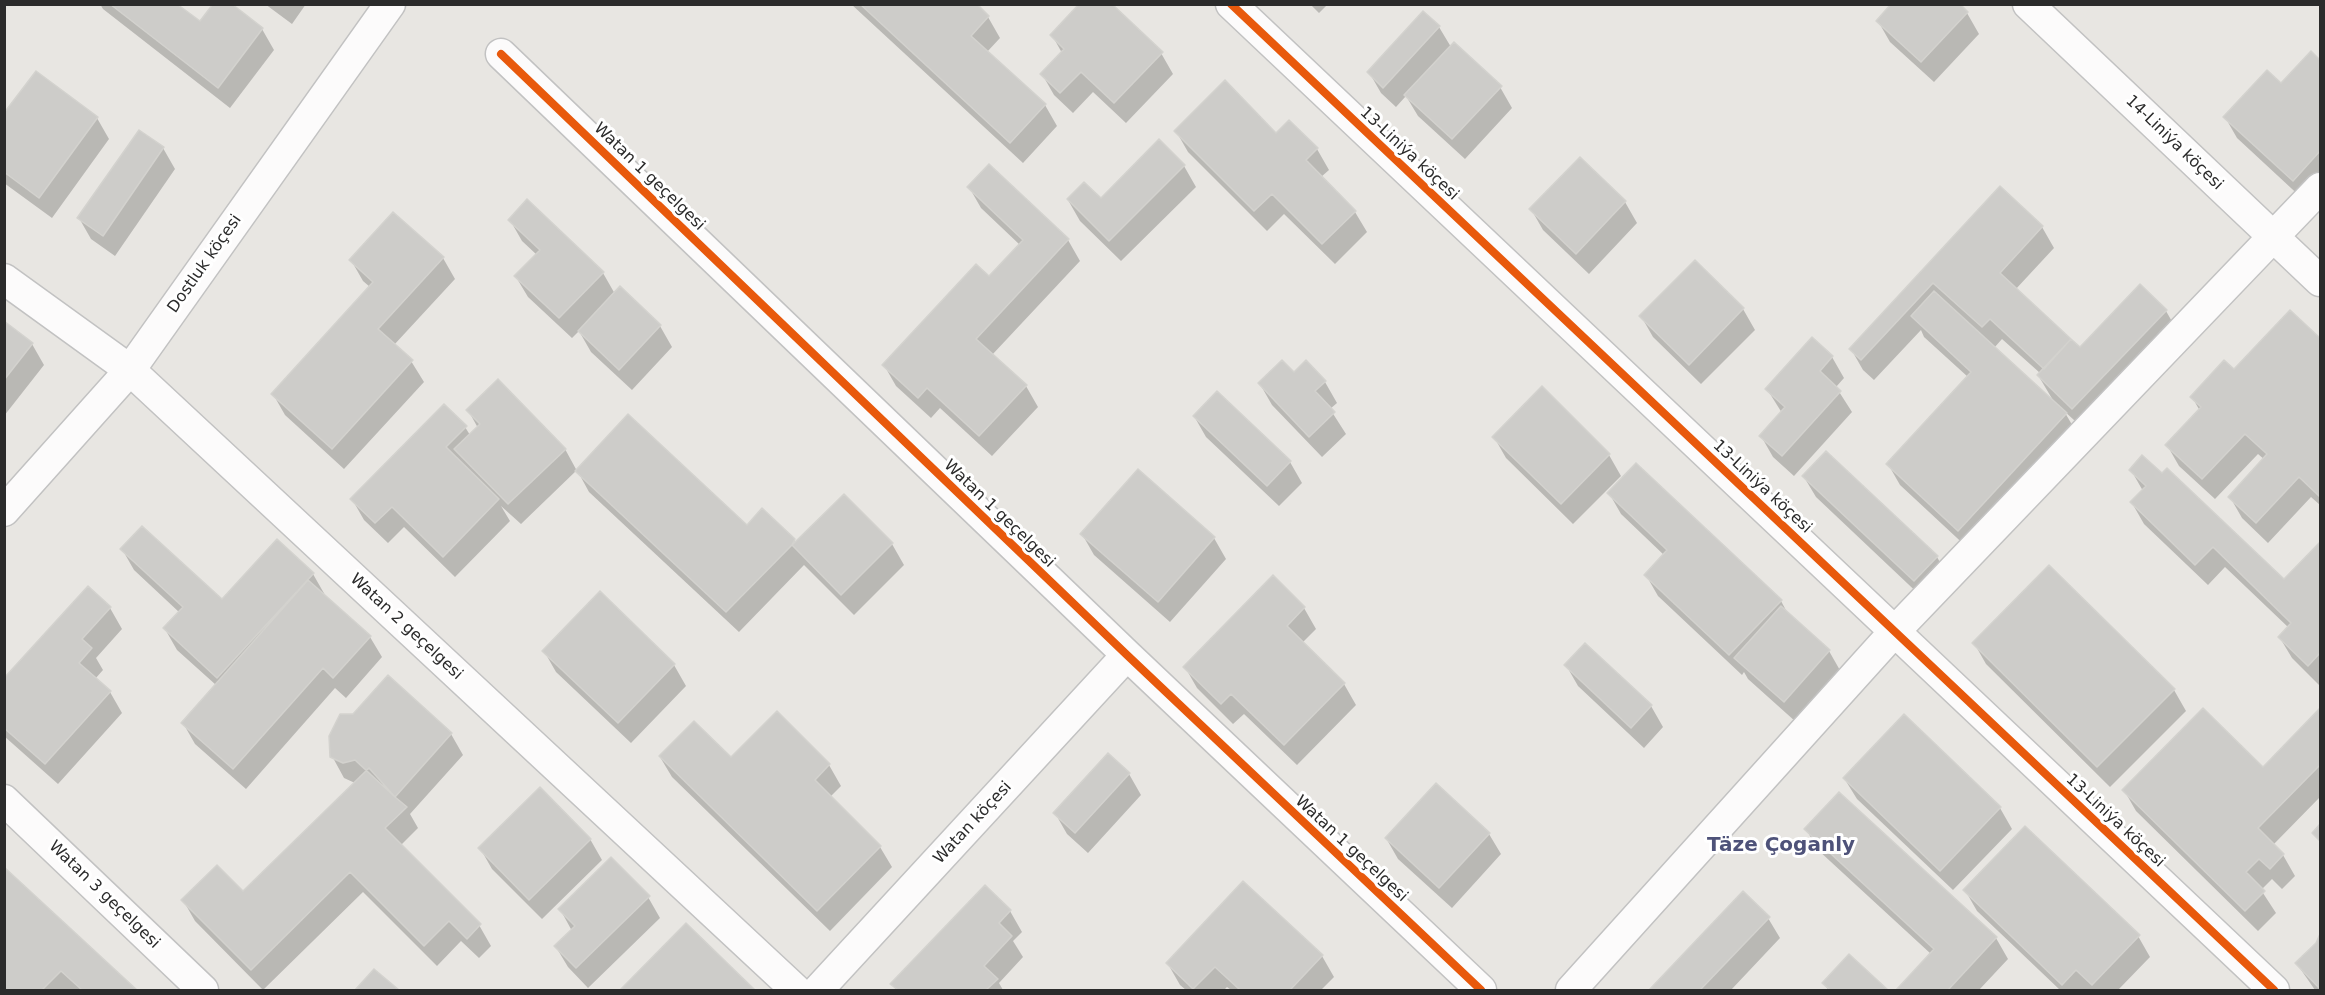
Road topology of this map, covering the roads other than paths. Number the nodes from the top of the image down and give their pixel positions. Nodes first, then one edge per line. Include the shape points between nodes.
1 (390, 4) edge
2 (1231, 4) edge
3 (2028, 4) edge
4 (501, 54) dead end
5 (2320, 188) edge
6 (2273, 237) junction
7 (4, 279) edge
8 (2320, 281) edge
9 (130, 370) junction
10 (4, 511) edge
11 (1895, 632) junction
12 (1127, 655) junction
13 (4, 800) edge
14 (203, 990) edge
15 (796, 990) edge
16 (818, 990) edge
17 (1481, 990) edge
18 (1571, 990) edge
19 (2274, 990) edge

1 - 9 street, Dostluk köçesi
2 - 11 street, 13-Liniýa köçesi
3 - 6 street, 14-Liniýa köçesi
4 - 12 street, Watan 1 geçelgesi
5 - 6 street
6 - 8 street, 14-Liniýa köçesi
6 - 11 street
7 - 9 street, Watan 2 geçelgesi
9 - 10 street, Dostluk köçesi
9 - 15 street, Watan 2 geçelgesi
11 - 18 street
11 - 19 street, 13-Liniýa köçesi
12 - 16 street, Watan köçesi
12 - 17 street, Watan 1 geçelgesi
13 - 14 street, Watan 3 geçelgesi

